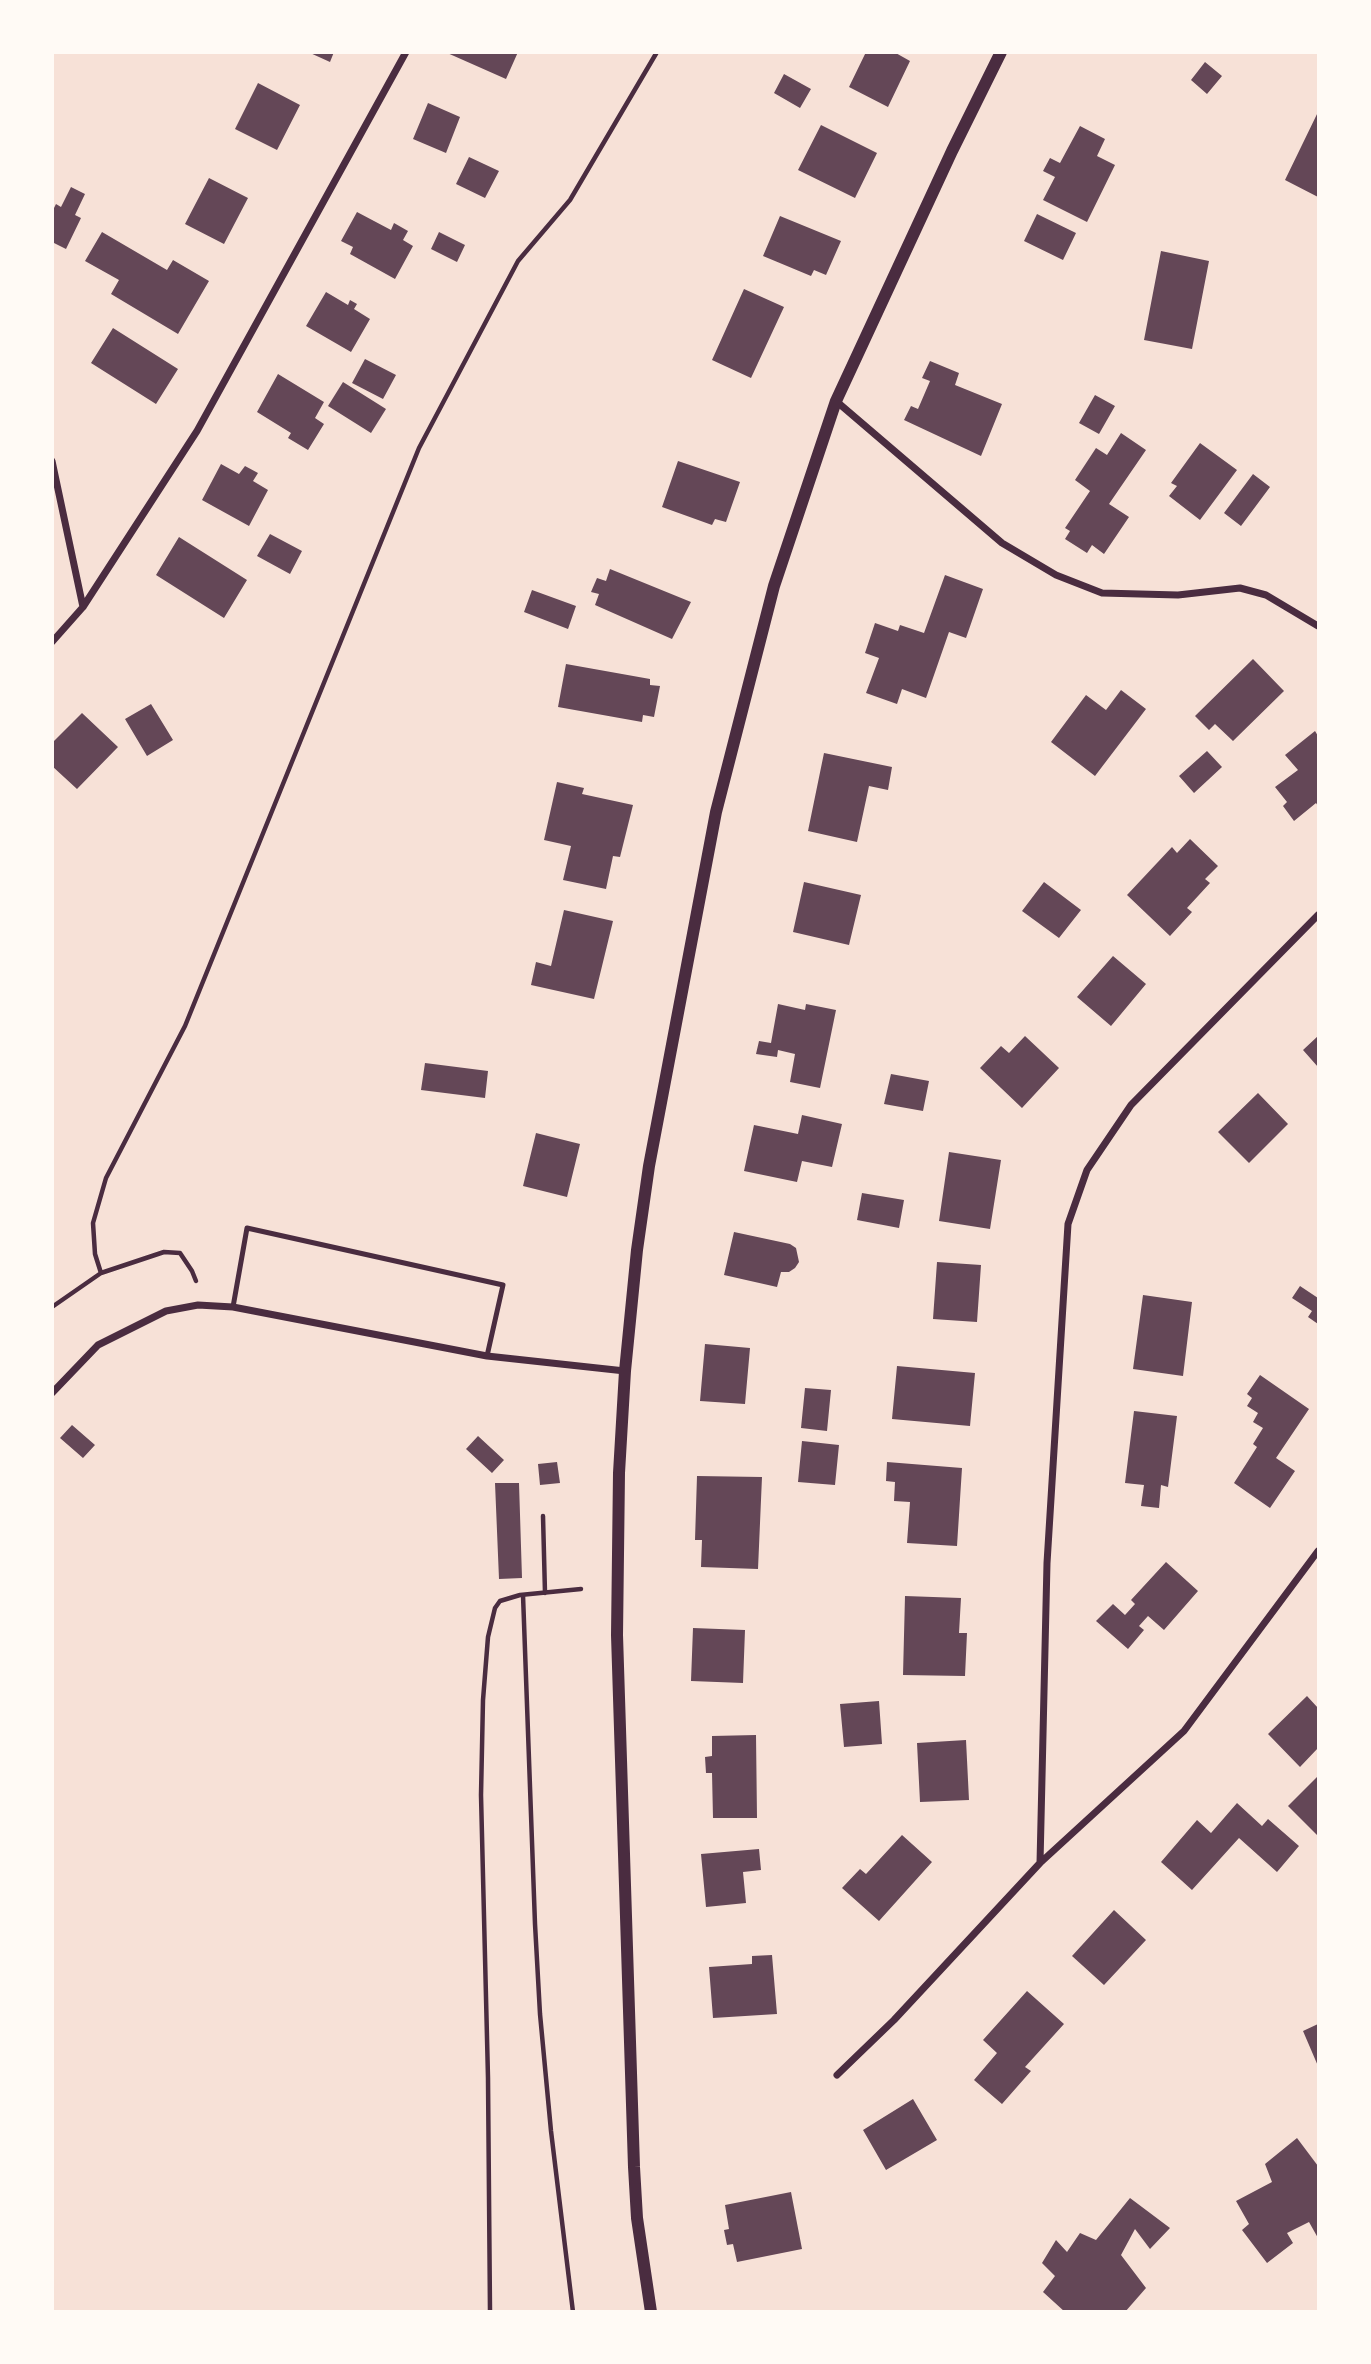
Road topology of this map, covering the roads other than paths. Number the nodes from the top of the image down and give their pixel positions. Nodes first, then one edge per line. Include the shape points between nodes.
1 (406, 52) edge
2 (1002, 52) edge
3 (836, 401) junction
4 (52, 461) edge
5 (83, 607) junction
6 (1318, 626) edge
7 (52, 642) edge
8 (1318, 915) edge
9 (233, 1307) junction
10 (487, 1356) junction
11 (625, 1371) junction
12 (52, 1393) edge
13 (1318, 1551) edge
14 (1040, 1863) junction
15 (837, 2074) dead end
16 (651, 2312) edge

1 - 5 street via 197,431
2 - 3 street
3 - 6 street via 1002,543 1056,575 1102,593 1178,595 1240,588 1266,595
3 - 11 street via 774,586 716,812 649,1166
4 - 5 street
5 - 7 street
8 - 14 street via 1131,1105 1087,1170 1068,1224 1047,1563
9 - 10 street
9 - 10 lane via 247,1228 503,1284
9 - 12 street via 166,1311 98,1345
10 - 11 street
11 - 16 street via 619,1473 618,1718 634,2168 642,2266
13 - 14 street via 1184,1731
14 - 15 street via 894,2020

